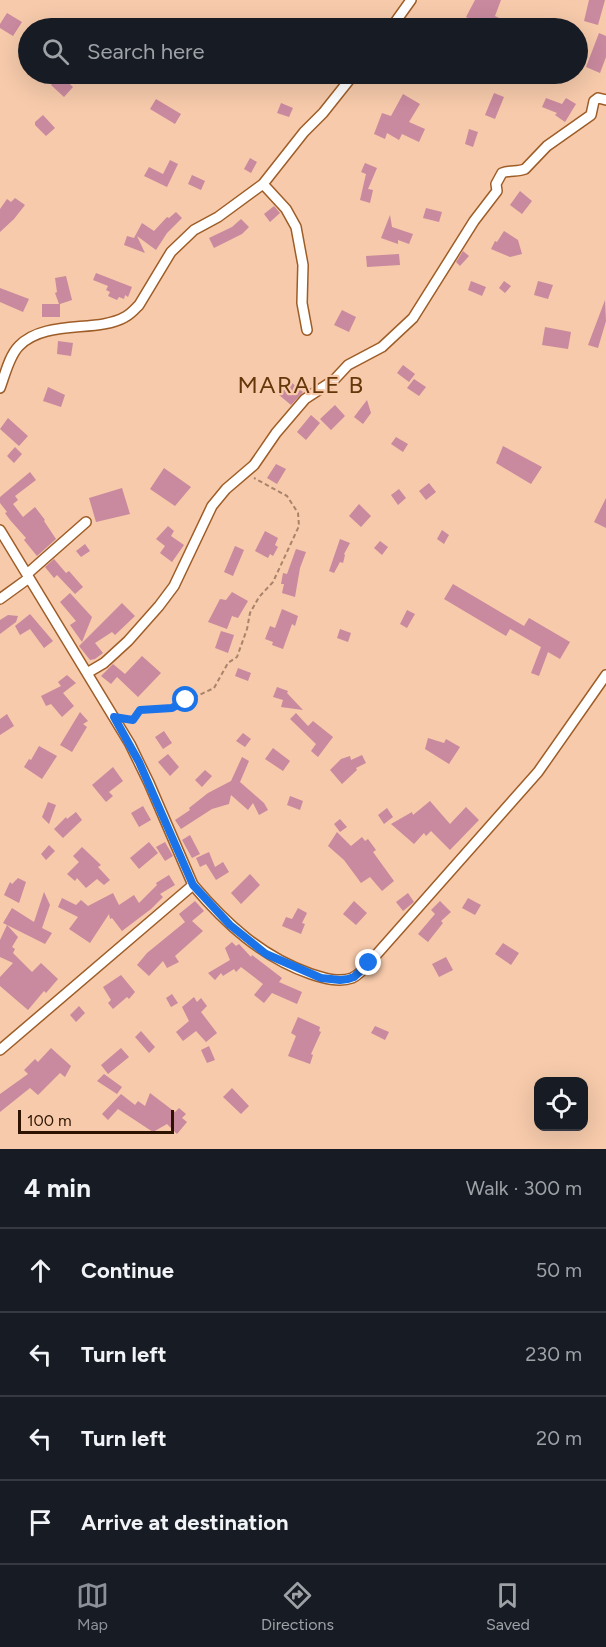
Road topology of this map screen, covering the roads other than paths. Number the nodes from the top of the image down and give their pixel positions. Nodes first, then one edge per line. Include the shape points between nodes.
1 (411, 0) edge
2 (398, 18) edge
3 (346, 84) edge
4 (606, 100) edge
5 (263, 184) junction
6 (307, 330) dead end
7 (0, 388) edge
8 (86, 522) dead end
9 (0, 530) edge
10 (28, 576) junction
11 (0, 599) edge
12 (87, 673) junction
13 (606, 675) edge
14 (193, 885) junction
15 (0, 1050) edge

1 - 2 street
3 - 5 street
4 - 12 street via 594,101 591,115 547,146 525,169 502,172 497,190 413,318 382,347 348,365 334,380 305,399 247,473 212,506 174,586 159,606 128,641
5 - 6 street via 286,209 296,227
5 - 7 street via 183,239 164,262 139,305 126,317 53,330 21,344
8 - 10 street
9 - 10 street
10 - 11 street
10 - 12 street
12 - 14 street via 139,762
13 - 14 street via 538,772 354,977 321,978 266,954 230,925
14 - 15 street

